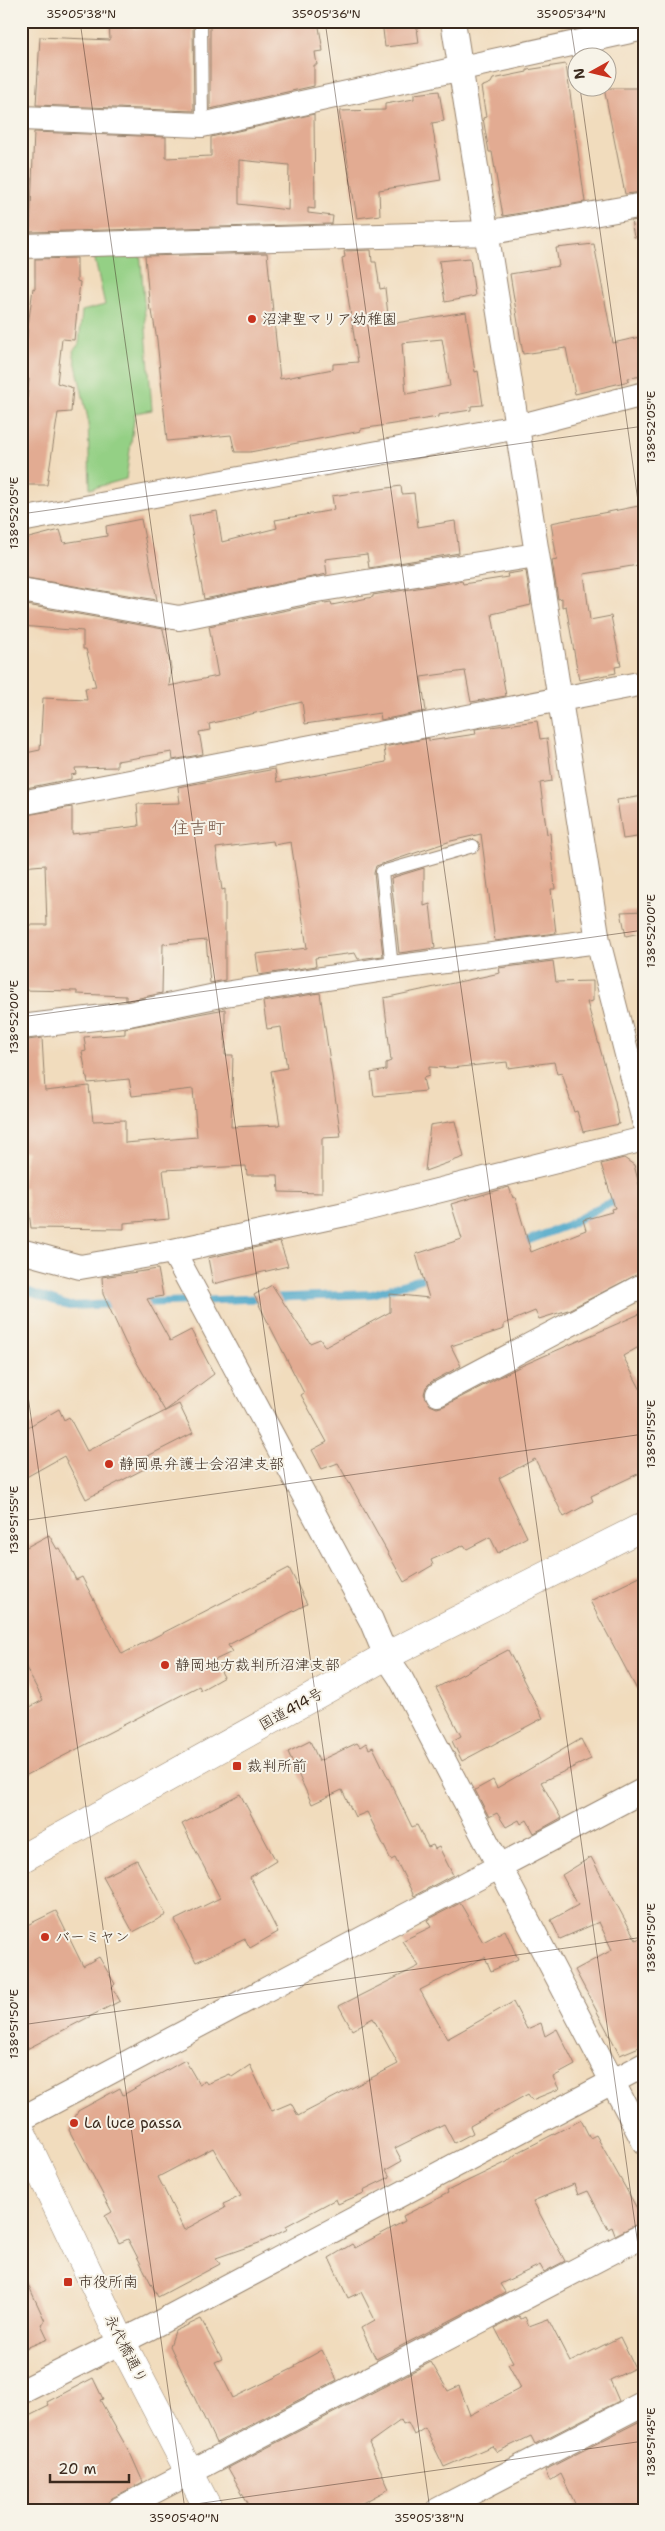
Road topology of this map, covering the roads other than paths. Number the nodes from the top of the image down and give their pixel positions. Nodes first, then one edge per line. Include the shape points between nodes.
1 (201, 21) edge
2 (453, 21) edge
3 (644, 28) edge
4 (461, 69) junction
5 (21, 118) edge
6 (202, 125) junction
7 (644, 205) edge
8 (486, 233) junction
9 (21, 246) edge
10 (644, 394) edge
11 (517, 426) junction
12 (21, 520) edge
13 (536, 555) junction
14 (21, 590) edge
15 (644, 682) edge
16 (560, 698) junction
17 (21, 802) edge
18 (473, 846) dead end
19 (598, 941) junction
20 (392, 968) junction
21 (21, 1027) edge
22 (644, 1121) edge
23 (644, 1139) edge
24 (21, 1251) edge
25 (174, 1251) junction
26 (644, 1285) edge
27 (438, 1394) dead end
28 (644, 1526) edge
29 (386, 1656) junction
30 (644, 1790) edge
31 (21, 1859) edge
32 (498, 1867) junction
33 (644, 2065) edge
34 (612, 2082) junction
35 (21, 2118) edge
36 (21, 2131) edge
37 (644, 2142) edge
38 (644, 2235) edge
39 (121, 2341) junction
40 (21, 2392) edge
41 (644, 2403) edge
42 (190, 2473) junction
43 (118, 2510) edge
44 (209, 2510) edge
45 (438, 2510) edge

1 - 6 lane
2 - 4 street
3 - 4 street
4 - 6 street
4 - 8 street
5 - 6 street
7 - 8 street
8 - 9 street
8 - 11 street
10 - 11 street
11 - 12 street
11 - 13 street
13 - 14 street via 310,591 179,618
13 - 16 street
15 - 16 street
16 - 17 street
16 - 19 street
18 - 20 lane via 382,872
19 - 20 street
19 - 22 street
20 - 21 street via 225,994 129,1014
23 - 25 street via 363,1210
24 - 25 street via 80,1267
25 - 29 street via 371,1620
26 - 27 street
28 - 29 main road, 国道414号
29 - 31 main road, 国道414号
29 - 32 street via 400,1677
30 - 32 street
32 - 34 street
32 - 35 street
33 - 34 street
34 - 37 street
34 - 39 street
36 - 39 main road, 永代橋通り
38 - 42 street
39 - 40 street
39 - 42 main road, 永代橋通り
41 - 45 street
42 - 43 street
42 - 44 main road, 永代橋通り

